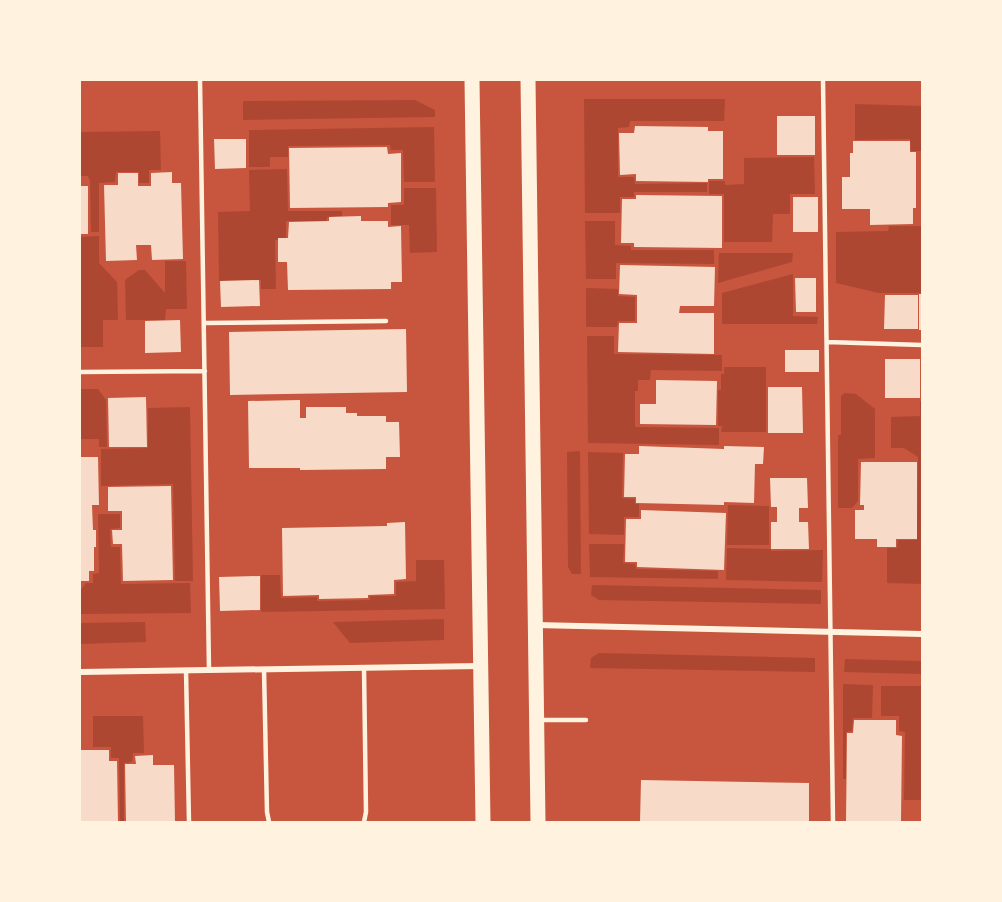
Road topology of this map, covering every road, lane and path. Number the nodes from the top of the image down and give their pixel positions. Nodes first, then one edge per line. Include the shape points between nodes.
1 (200, 80) edge
2 (471, 80) edge
3 (528, 80) edge
4 (824, 80) edge
5 (387, 321) dead end
6 (204, 323) junction
7 (827, 342) junction
8 (922, 345) edge
9 (205, 371) junction
10 (80, 372) edge
11 (535, 625) junction
12 (831, 632) junction
13 (922, 634) edge
14 (480, 666) junction
15 (364, 668) junction
16 (264, 669) junction
17 (186, 670) junction
18 (209, 670) junction
19 (80, 672) edge
20 (537, 720) junction
21 (586, 720) dead end
22 (189, 822) edge
23 (269, 822) edge
24 (364, 822) edge
25 (483, 822) edge
26 (538, 822) edge
27 (833, 822) edge

1 - 6 lane
2 - 14 main road
3 - 11 main road
4 - 7 lane
5 - 6 lane
6 - 9 lane
7 - 8 lane
7 - 12 lane
9 - 10 lane
9 - 18 lane
11 - 12 street
11 - 20 main road
12 - 13 street
12 - 27 lane
14 - 15 street
14 - 25 main road
15 - 16 street
15 - 24 lane
16 - 18 street
16 - 23 lane
17 - 18 street
17 - 19 street
17 - 22 lane
20 - 21 lane
20 - 26 main road

